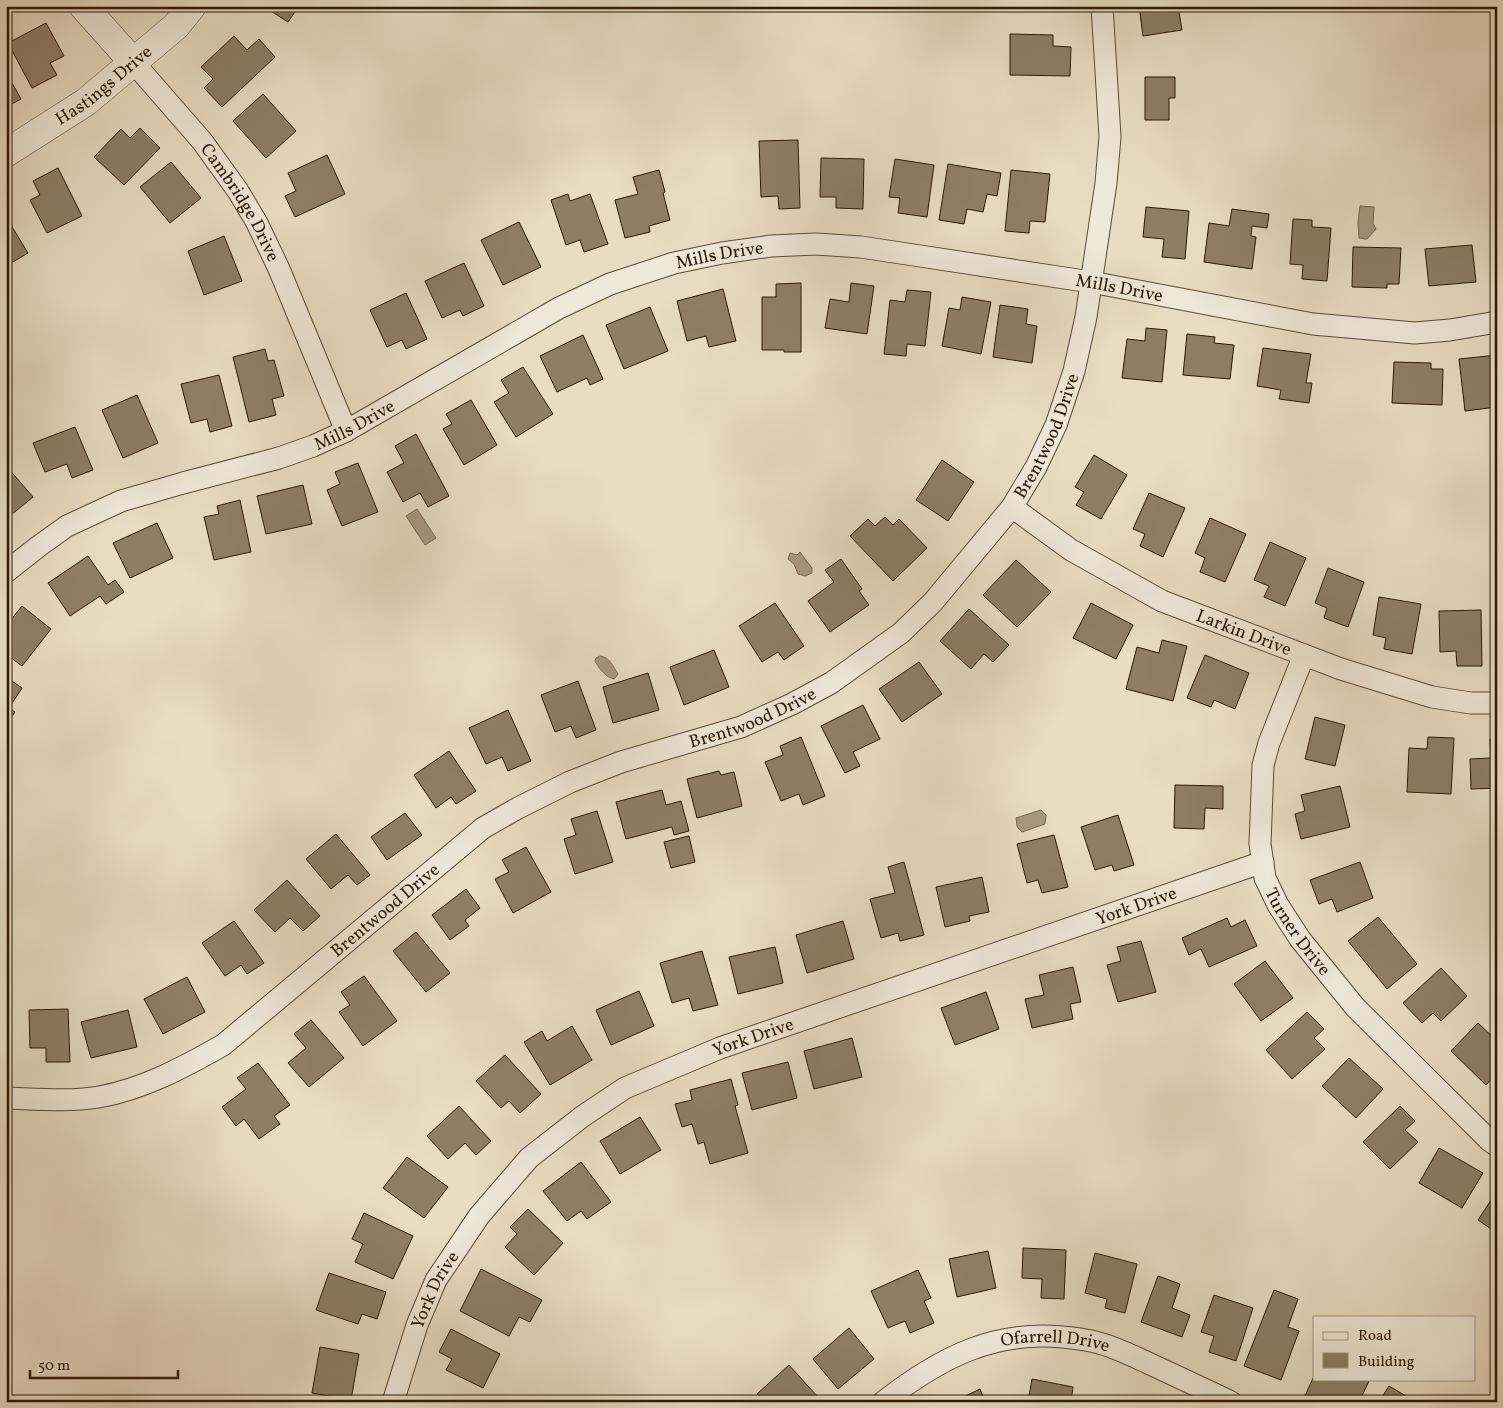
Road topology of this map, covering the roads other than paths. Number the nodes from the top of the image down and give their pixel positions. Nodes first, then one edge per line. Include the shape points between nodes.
1 (83, 6) edge
2 (192, 6) edge
3 (1102, 6) edge
4 (134, 63) junction
5 (6, 153) edge
6 (1091, 282) junction
7 (1497, 322) edge
8 (346, 431) junction
9 (1012, 507) junction
10 (6, 572) edge
11 (1304, 655) junction
12 (1497, 703) edge
13 (1263, 862) junction
14 (6, 1098) edge
15 (1497, 1146) edge
16 (1223, 1400) edge
17 (393, 1402) edge
18 (883, 1402) edge

1 - 4 street, Cambridge Drive
2 - 4 street, Hastings Drive via 176,26
3 - 6 street, Brentwood Drive via 1110,138
4 - 5 street, Hastings Drive via 86,102
4 - 8 street, Cambridge Drive via 202,141 252,215 279,269
6 - 7 street, Mills Drive via 1313,324 1415,333
6 - 8 street, Mills Drive via 861,247 772,246 712,255 674,263 610,284 559,308
6 - 9 street, Brentwood Drive via 1074,371 1056,425
8 - 10 street, Mills Drive via 279,458 121,501 68,526
9 - 11 street, Larkin Drive via 1071,550 1162,601
9 - 14 street, Brentwood Drive via 933,602 901,633 831,683 741,726 621,762 570,782 483,828 223,1044 173,1072 137,1087 98,1097 54,1100
11 - 12 street, Larkin Drive via 1432,697
11 - 13 street, Turner Drive via 1268,743 1263,765 1260,844
13 - 15 street, Turner Drive via 1265,878 1282,912 1355,1007
13 - 17 street, York Drive via 720,1048 625,1088 529,1158 479,1216 436,1280 417,1325
16 - 18 street, Ofarrell Drive via 1122,1351 1095,1342 1035,1335 1006,1339 948,1359 924,1371

